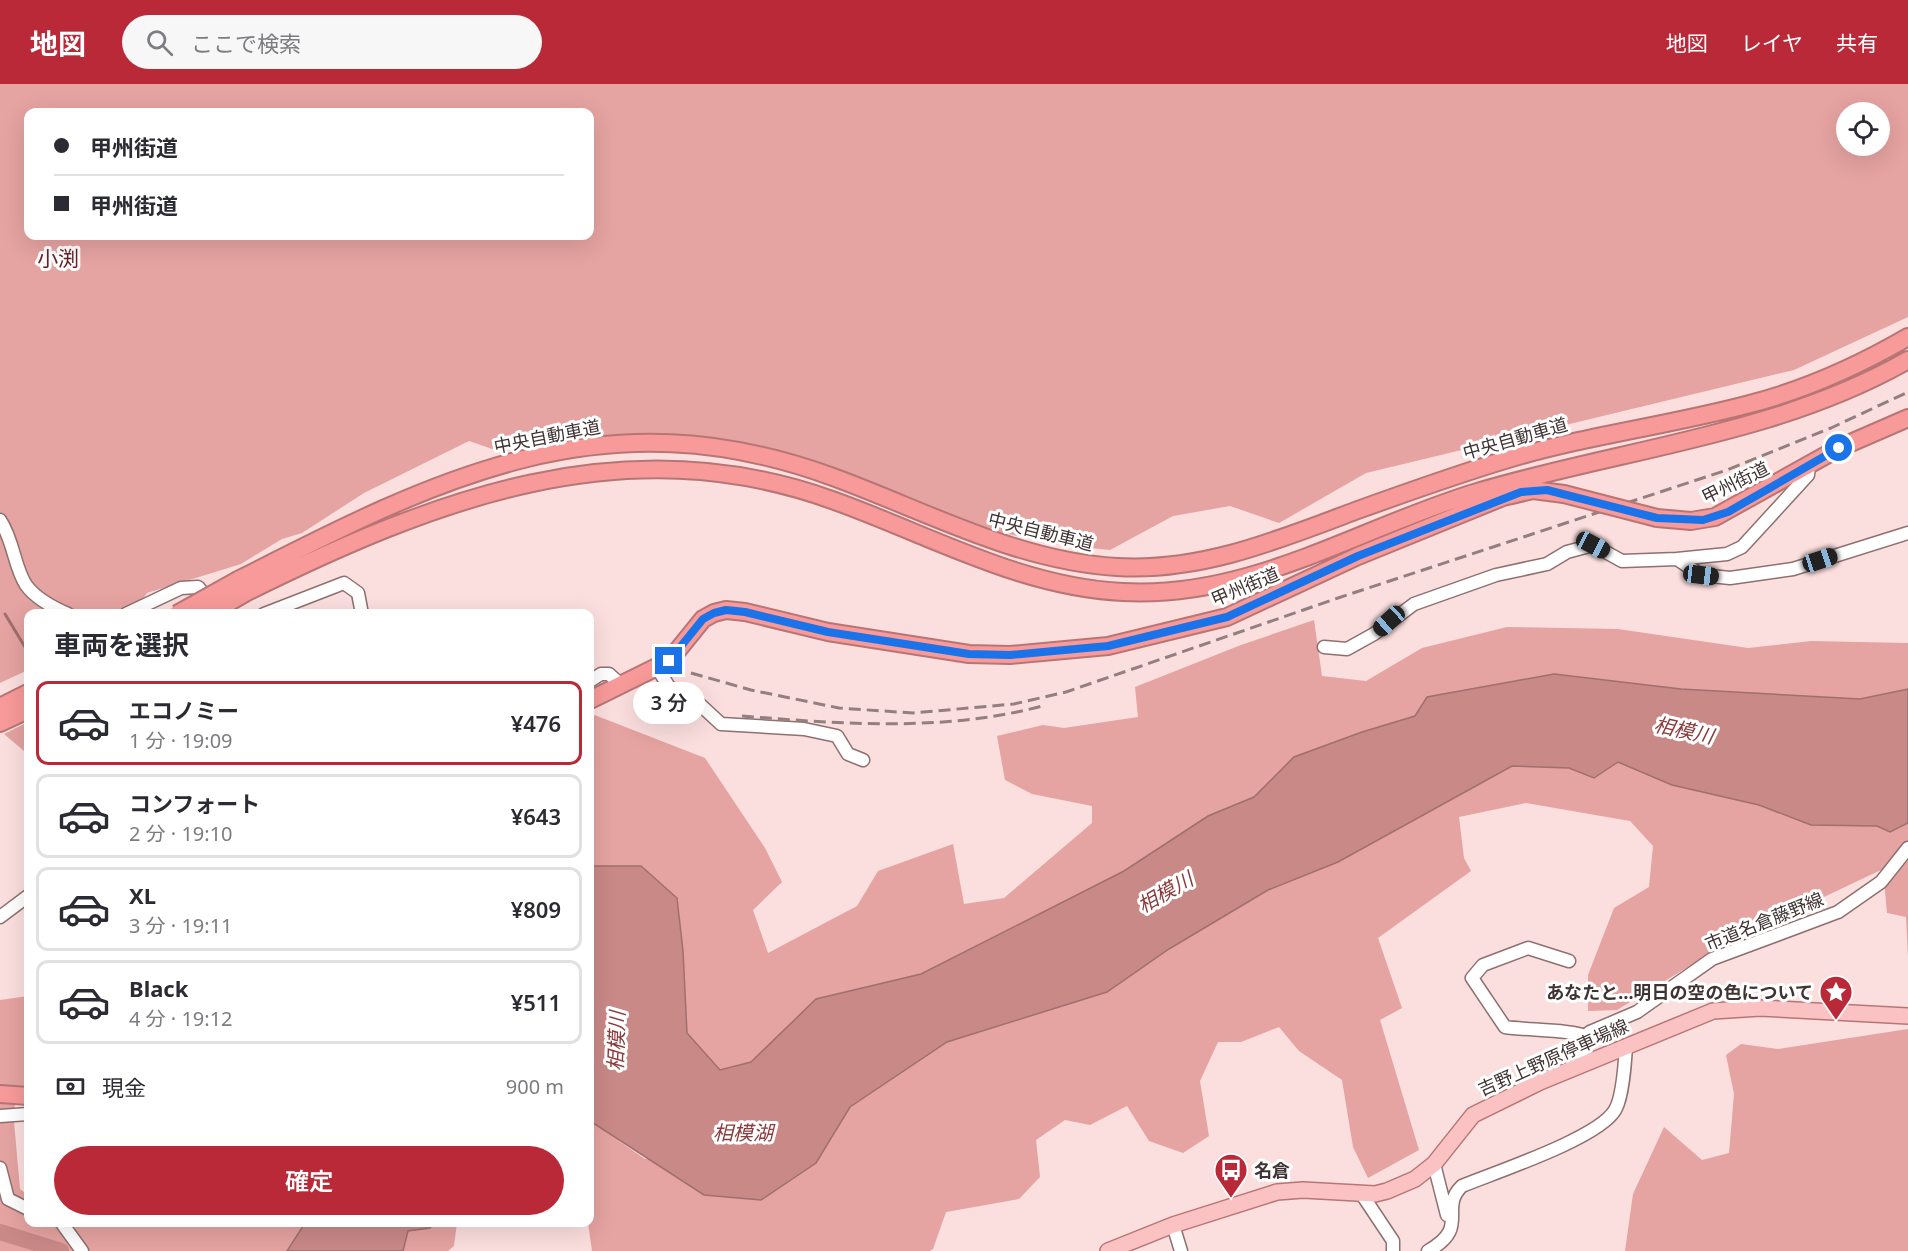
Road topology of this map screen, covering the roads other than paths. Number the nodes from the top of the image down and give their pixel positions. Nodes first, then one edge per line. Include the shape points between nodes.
1 (1908, 337) edge
2 (1908, 360) edge
3 (1908, 418) edge
4 (1809, 465) junction
5 (0, 520) edge
6 (1908, 532) edge
7 (1677, 559) junction
8 (242, 587) junction
9 (57, 609) edge
10 (137, 609) edge
11 (189, 609) edge
12 (215, 609) edge
13 (216, 609) edge
14 (277, 609) edge
15 (361, 609) edge
16 (1324, 647) dead end
17 (658, 669) junction
18 (594, 678) edge
19 (621, 685) junction
20 (24, 695) edge
21 (594, 698) edge
22 (0, 707) edge
23 (24, 712) edge
24 (0, 723) edge
25 (863, 760) dead end
26 (1907, 851) edge
27 (24, 899) edge
28 (0, 917) edge
29 (1569, 961) dead end
30 (1908, 1016) edge
31 (1585, 1036) junction
32 (1626, 1046) junction
33 (1583, 1064) junction
34 (0, 1094) edge
35 (24, 1095) edge
36 (24, 1114) edge
37 (0, 1116) edge
38 (1434, 1164) junction
39 (0, 1168) edge
40 (1361, 1193) junction
41 (24, 1207) edge
42 (1173, 1225) junction
43 (64, 1227) edge
44 (1396, 1248) edge
45 (82, 1251) edge
46 (1108, 1251) edge
47 (1181, 1251) edge
48 (1428, 1251) edge

1 - 8 highway, 中央自動車道 via 1823,379 1749,405 1547,447 1403,493 1238,553 1169,566 1118,567 1061,560 1008,545 832,477 750,454 633,444 574,447 477,471 405,498
2 - 8 highway, 中央自動車道 via 1782,415 1472,493 1250,577 1218,585 1154,593 1094,590 1036,577 963,552 805,490 735,473 626,469 573,474 439,507
3 - 4 highway, 甲州街道
4 - 7 street via 1808,475 1742,547 1727,554
4 - 17 highway, 甲州街道, bridge via 1715,517 1691,521 1657,518 1533,490 1503,497 1358,556 1227,617 1108,646 1010,655 969,654 828,632 726,610 703,619 678,654
5 - 9 street via 26,585
6 - 7 street via 1793,569 1730,578 1701,575
7 - 16 street via 1622,561 1593,545 1567,552 1547,564 1496,575 1414,604 1347,649
8 - 11 highway, 中央自動車道, bridge
8 - 12 highway, 中央自動車道, bridge
10 - 13 street via 181,588 198,587
14 - 15 street via 344,583 358,592
17 - 19 highway, 甲州街道
17 - 25 street via 669,687 694,699 721,724 804,729 837,736 848,753
18 - 19 street via 609,674
19 - 21 highway, 甲州街道
20 - 22 highway
23 - 24 highway
26 - 31 street, 市道名倉藤野線 via 1876,886 1838,912 1712,959 1636,1012
27 - 28 street
29 - 31 street via 1528,948 1483,965 1472,978 1505,1028 1577,1031
30 - 32 main road, 吉野上野原停車場線 via 1735,1008 1690,1018
31 - 33 street
32 - 33 main road, 吉野上野原停車場線
32 - 48 street via 1617,1108 1609,1119 1567,1143 1462,1186 1455,1192 1450,1234
33 - 38 main road, 吉野上野原停車場線 via 1473,1115
34 - 35 highway
36 - 37 street
38 - 40 main road, 吉野上野原停車場線 via 1415,1179 1387,1191
38 - 48 street via 1447,1220
39 - 41 street via 8,1199
40 - 42 main road, 吉野上野原停車場線 via 1277,1192
40 - 44 street
42 - 46 main road, 吉野上野原停車場線
42 - 47 street
43 - 45 street

